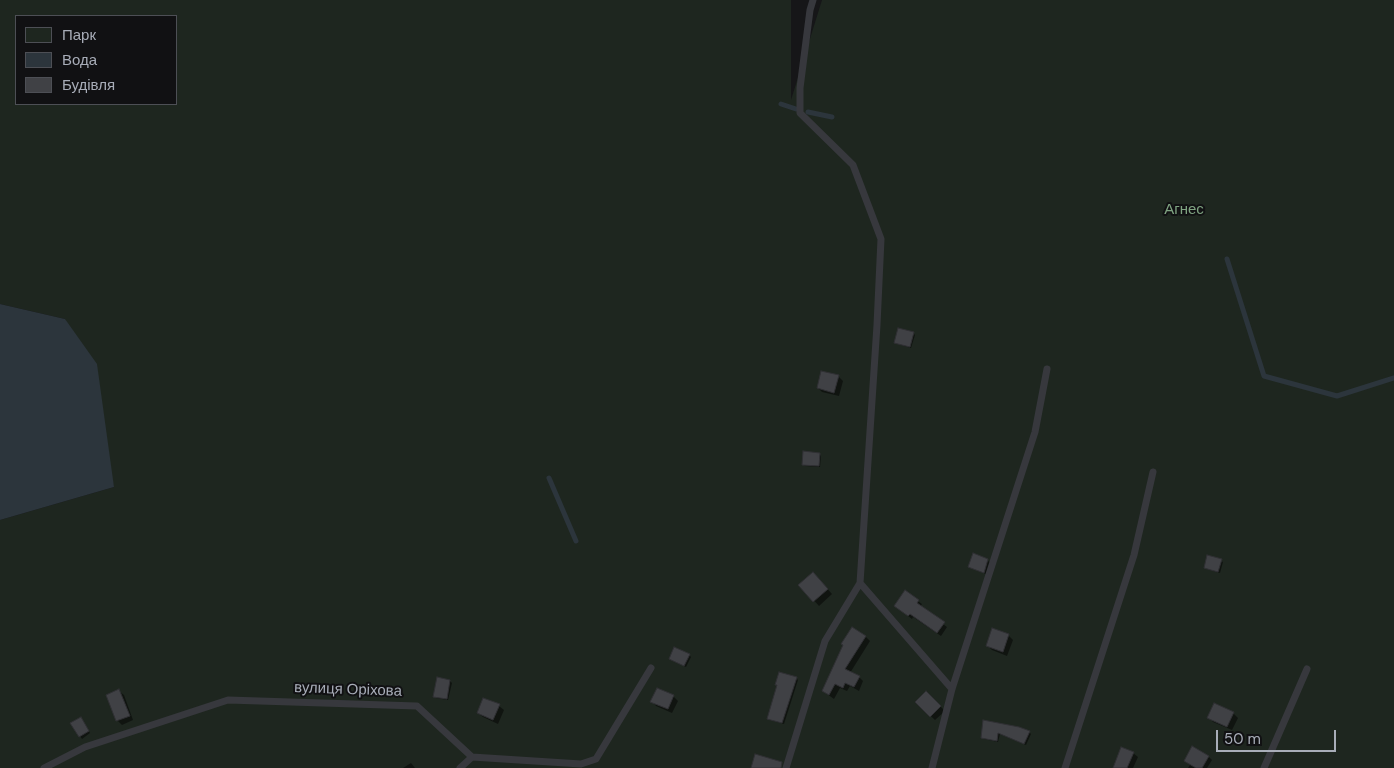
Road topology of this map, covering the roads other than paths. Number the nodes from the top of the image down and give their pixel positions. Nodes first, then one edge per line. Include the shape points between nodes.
1 (813, 0) edge
2 (1047, 369) dead end
3 (1153, 472) dead end
4 (860, 583) junction
5 (651, 668) dead end
6 (1307, 669) dead end
7 (952, 689) junction
8 (472, 757) junction
9 (44, 768) edge
10 (460, 768) edge
11 (786, 768) edge
12 (932, 768) edge
13 (1065, 768) edge
14 (1264, 768) edge

1 - 4 lane via 800,88 800,113 853,164 881,239
2 - 7 lane via 1035,432
3 - 13 lane via 1134,555
4 - 7 lane
4 - 11 lane via 825,641
5 - 8 lane via 596,759 581,764
6 - 14 lane
7 - 12 lane
8 - 9 lane, вулиця Оріхова via 417,706 228,700 85,747
8 - 10 lane

